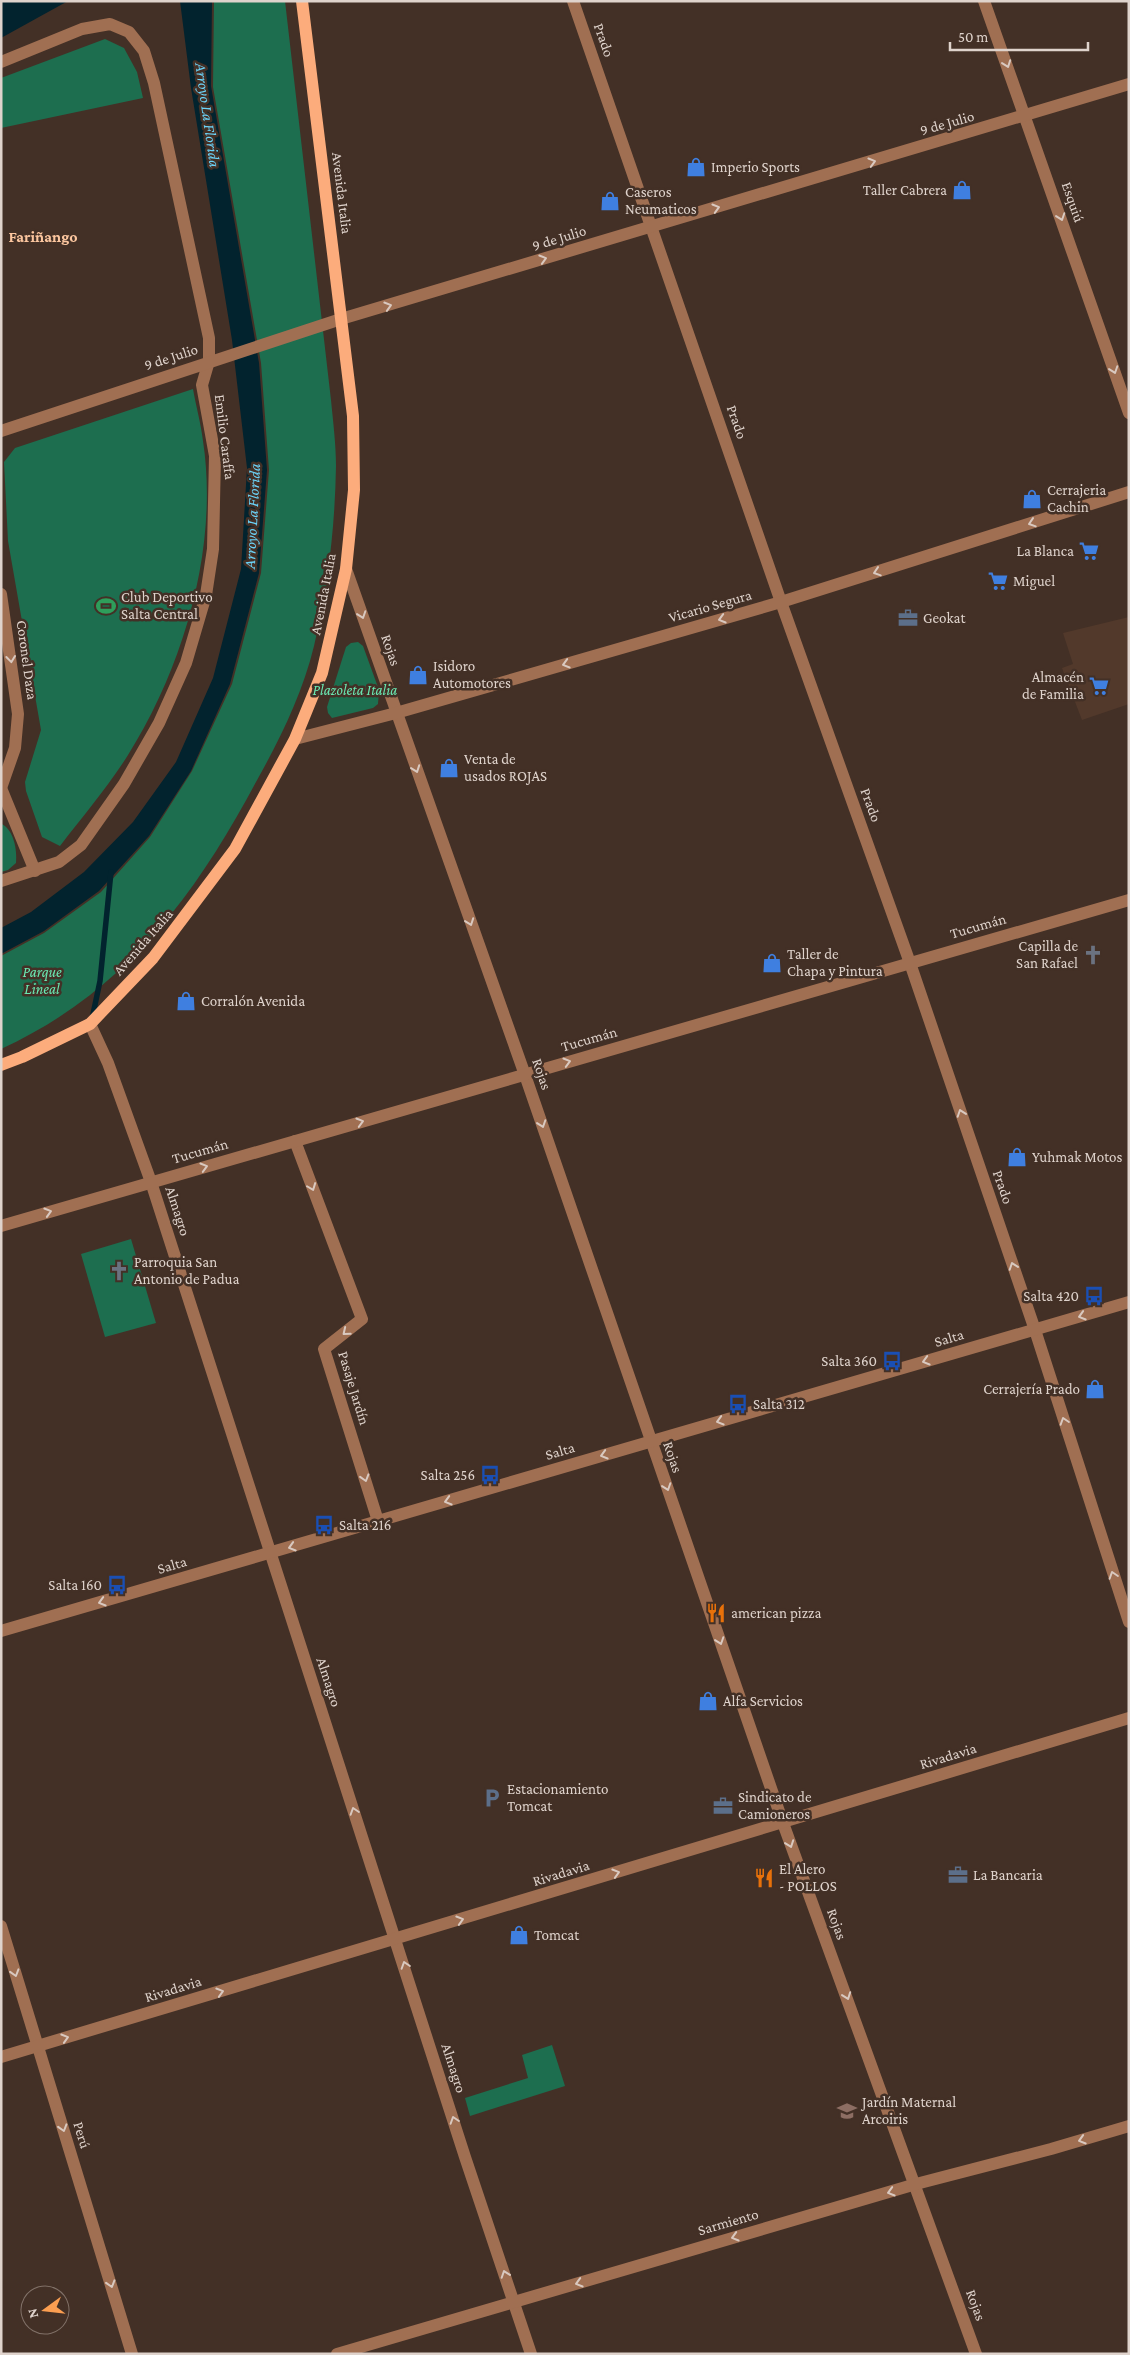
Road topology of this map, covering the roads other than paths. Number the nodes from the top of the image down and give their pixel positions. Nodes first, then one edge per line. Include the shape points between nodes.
1 (302, 1) edge
2 (573, 1) edge
3 (984, 1) edge
4 (1, 62) edge
5 (1129, 84) edge
6 (1026, 117) junction
7 (652, 227) junction
8 (341, 319) junction
9 (209, 361) junction
10 (1129, 413) edge
11 (1, 431) edge
12 (1129, 492) edge
13 (346, 570) junction
14 (1, 594) edge
15 (782, 602) junction
16 (396, 713) junction
17 (295, 739) junction
18 (1, 788) edge
19 (35, 871) junction
20 (1, 881) edge
21 (1129, 900) edge
22 (910, 963) junction
23 (90, 1024) junction
24 (1, 1065) edge
25 (525, 1075) junction
26 (295, 1141) junction
27 (151, 1182) junction
28 (1, 1226) edge
29 (1129, 1302) edge
30 (1035, 1330) junction
31 (651, 1441) junction
32 (378, 1521) junction
33 (270, 1553) junction
34 (1129, 1622) edge
35 (1, 1631) edge
36 (1129, 1718) edge
37 (783, 1823) junction
38 (1, 1926) edge
39 (397, 1939) junction
40 (38, 2046) junction
41 (1, 2057) edge
42 (1129, 2126) edge
43 (916, 2184) junction
44 (514, 2302) junction
45 (132, 2354) edge
46 (337, 2354) edge
47 (531, 2354) edge
48 (976, 2354) edge

1 - 8 main road, Avenida Italia
2 - 7 street, Prado
3 -> 6 street, Esquiú
4 - 9 street, Emilio Caraffa via 82,29 110,24 130,32 144,51 154,83 209,338
5 - 6 street, 9 de Julio
7 -> 6 street, 9 de Julio
6 -> 10 street, Esquiú
8 -> 7 street, 9 de Julio
7 - 15 street, Prado
8 - 9 street, 9 de Julio
8 - 13 main road, Avenida Italia via 352,416 354,481
9 - 11 street, 9 de Julio
9 - 19 street, Emilio Caraffa via 202,385 214,456 213,549 206,595 186,663 159,724 124,784 81,845 58,862
12 -> 15 street, Vicario Segura
13 -> 16 street, Rojas
13 - 17 main road, Avenida Italia via 322,673
14 -> 18 street, Coronel Daza via 18,714 15,748
15 -> 16 street, Vicario Segura
15 - 22 street, Prado
16 - 17 street, Vicario Segura
16 -> 25 street, Rojas
17 - 23 main road, Avenida Italia via 235,848 195,905 153,958
18 - 19 street
19 - 20 street, Emilio Caraffa
21 - 22 street, Tucumán
25 -> 22 street, Tucumán
30 -> 22 street, Prado
23 - 24 main road, Avenida Italia
23 - 27 street, Almagro via 108,1063
26 -> 25 street, Tucumán
25 -> 31 street, Rojas
27 -> 26 street, Tucumán
26 -> 32 street, Pasaje Jardín via 362,1319 324,1349
28 -> 27 street, Tucumán
27 - 33 street, Almagro
29 -> 30 street, Salta
30 -> 31 street, Salta
34 -> 30 street, Prado
31 -> 32 street, Salta
31 -> 37 street, Rojas
32 -> 33 street, Salta
33 -> 35 street, Salta
39 -> 33 street, Almagro
36 - 37 street, Rivadavia
39 -> 37 street, Rivadavia
37 -> 43 street, Rojas
38 -> 40 street, Perú
40 -> 39 street, Rivadavia
44 -> 39 street, Almagro
40 - 41 street, Rivadavia
40 -> 45 street, Perú
42 -> 43 street, Sarmiento
43 -> 44 street, Sarmiento
43 - 48 street, Rojas
44 - 46 street, Sarmiento
44 - 47 street, Almagro

